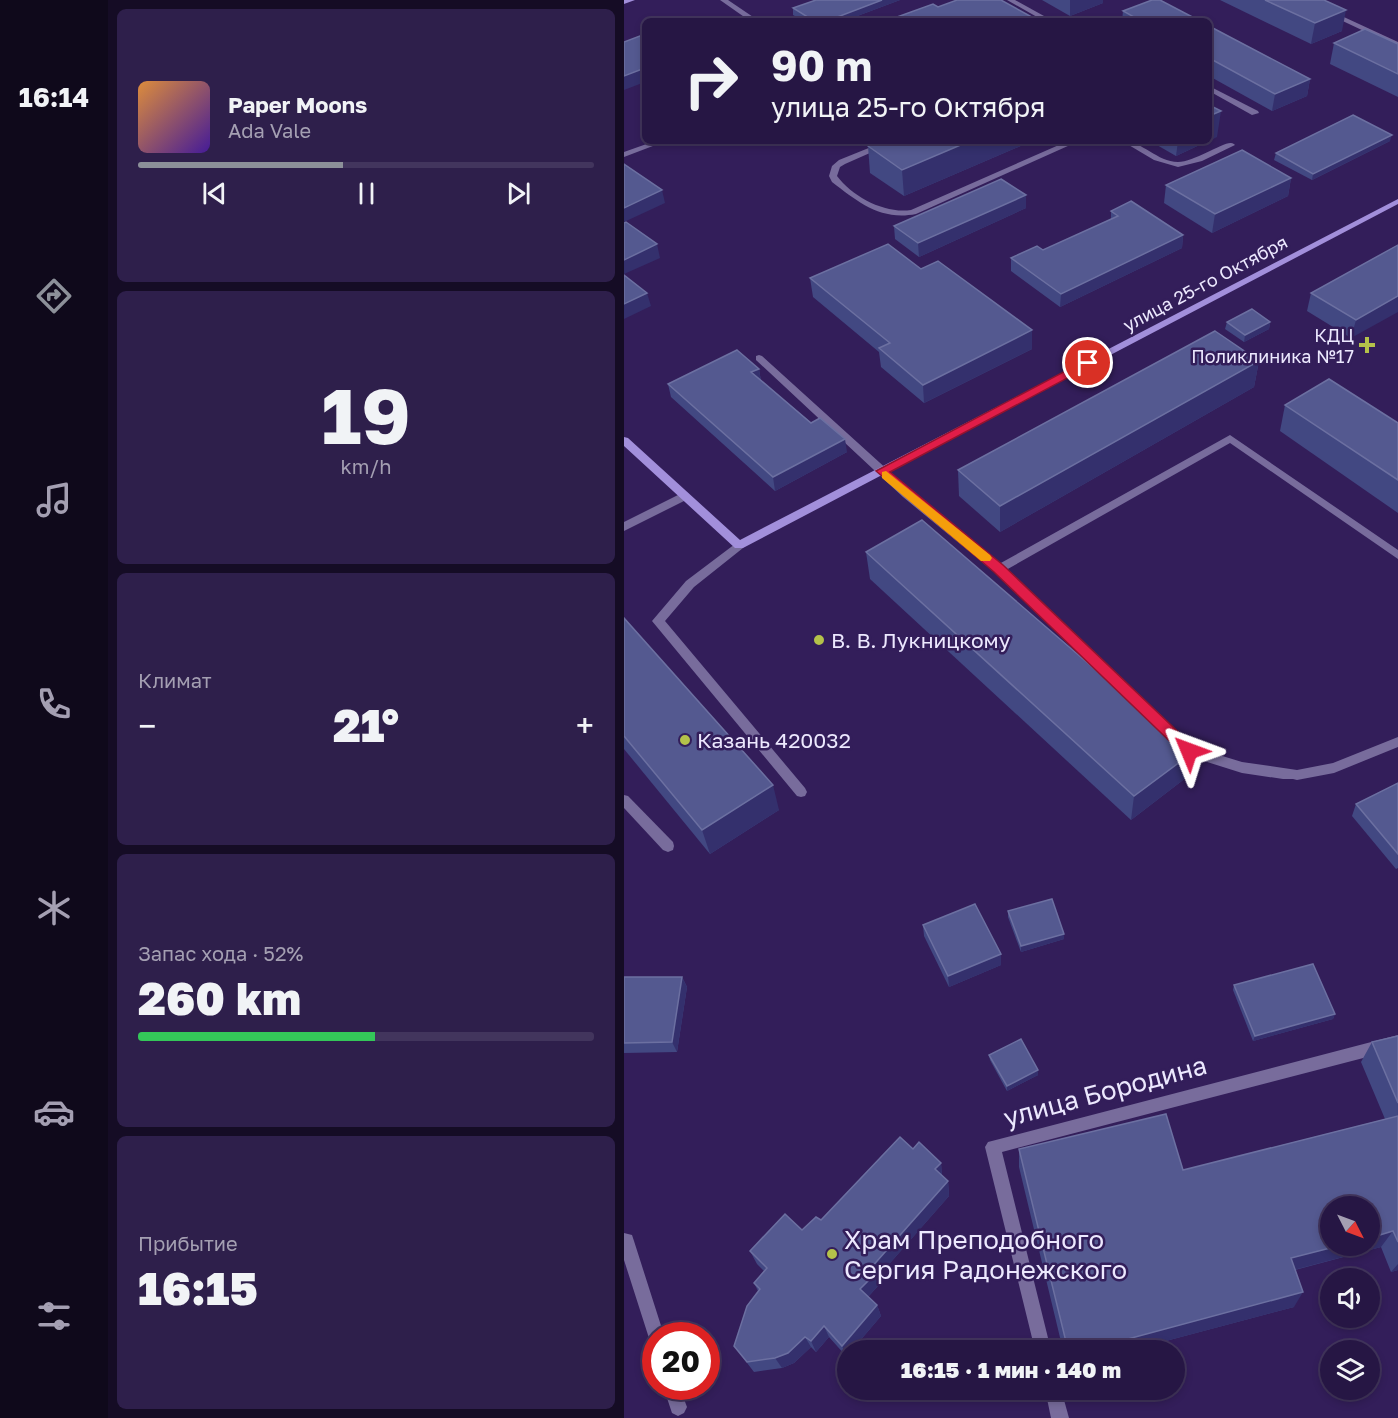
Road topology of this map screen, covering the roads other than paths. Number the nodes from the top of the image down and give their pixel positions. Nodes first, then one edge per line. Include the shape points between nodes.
1 (632, 0) edge
2 (723, 0) edge
3 (1010, 0) edge
4 (1301, 0) edge
5 (624, 2) edge
6 (750, 18) edge
7 (1043, 18) edge
8 (1398, 45) edge
9 (1212, 90) edge
10 (1255, 113) dead end
11 (655, 144) edge
12 (886, 144) edge
13 (1068, 144) edge
14 (1131, 144) edge
15 (1231, 145) dead end
16 (624, 155) edge
17 (1398, 201) edge
18 (759, 358) dead end
19 (624, 440) edge
20 (881, 471) junction
21 (684, 496) junction
22 (624, 527) edge
23 (739, 545) junction
24 (1398, 555) edge
25 (998, 569) junction
26 (1398, 742) edge
27 (801, 792) dead end
28 (624, 800) edge
29 (668, 846) dead end
30 (1398, 1042) edge
31 (624, 1240) edge
32 (652, 1322) edge
33 (1041, 1340) edge
34 (676, 1400) edge
35 (1056, 1400) edge
36 (678, 1407) dead end
37 (1060, 1418) edge

1 - 5 street
2 - 6 street
3 - 7 street
4 - 8 street
9 - 10 street
11 - 16 street
12 - 13 street via 842,162 832,176 875,209 897,215 913,212
14 - 15 street via 1175,165 1190,164
17 - 20 street, улица 25-го Октября
18 - 20 street
19 - 21 street
20 - 23 street, улица 25-го Октября
20 - 25 street
21 - 22 street
21 - 23 street
23 - 27 street via 690,584 658,621
24 - 25 street via 1230,438
25 - 26 street via 1189,751 1217,763 1297,775 1334,768
28 - 29 street
30 - 33 street, улица Бородина via 993,1146
31 - 32 street
34 - 36 street
35 - 37 street

